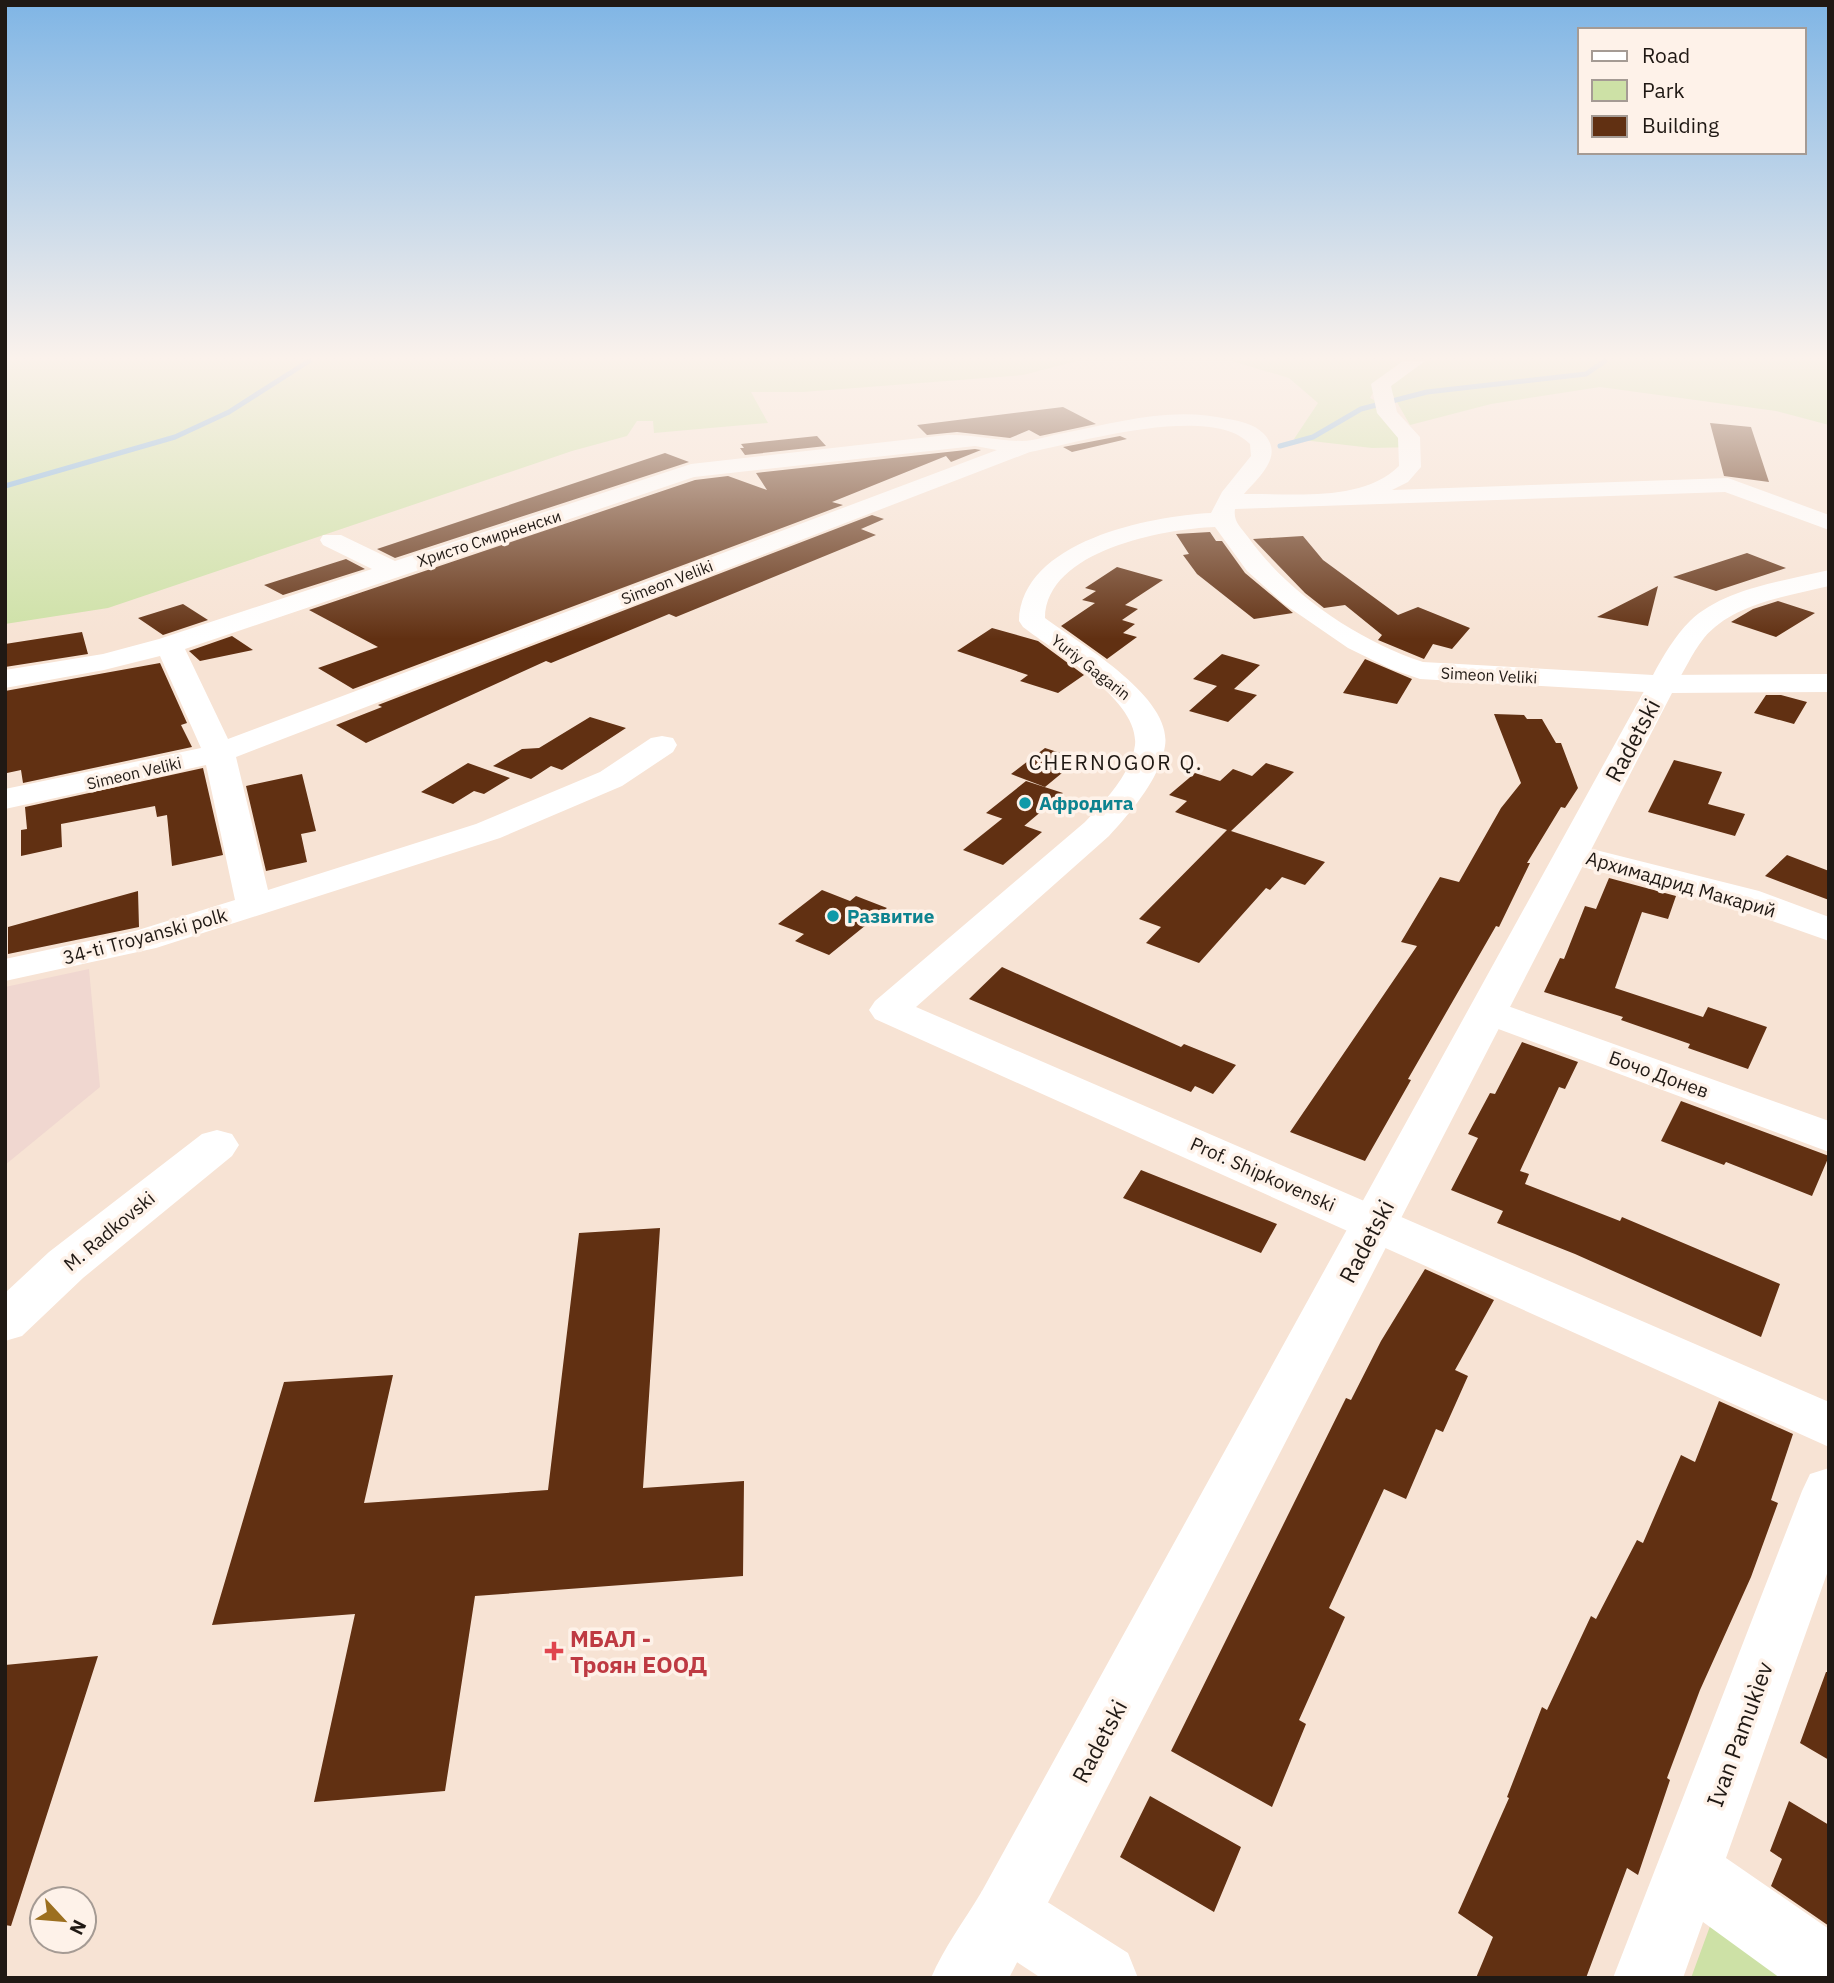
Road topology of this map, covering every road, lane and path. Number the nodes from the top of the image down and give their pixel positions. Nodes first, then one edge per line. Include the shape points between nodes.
1 (835, 454) edge
2 (1007, 454) edge
3 (1262, 454) edge
4 (1410, 454) edge
5 (1355, 498) junction
6 (1225, 511) junction
7 (1829, 523) edge
8 (332, 541) dead end
9 (393, 570) junction
10 (1829, 578) edge
11 (169, 645) junction
12 (5, 679) edge
13 (1829, 683) edge
14 (1662, 684) junction
15 (662, 746) dead end
16 (219, 753) junction
17 (5, 799) edge
18 (1572, 854) junction
19 (254, 906) junction
20 (1829, 930) edge
21 (5, 970) edge
22 (889, 1010) joint
23 (1488, 1011) junction
24 (1829, 1137) edge
25 (217, 1145) dead end
26 (1375, 1223) junction
27 (5, 1322) edge
28 (1829, 1426) edge
29 (1829, 1491) edge
30 (1688, 1871) junction
31 (1006, 1915) junction
32 (1829, 1971) edge
33 (966, 1978) edge
34 (1102, 1978) edge
35 (1648, 1978) edge

1 - 9 street, Христо Смирненски via 709,467
2 - 16 street, Simeon Veliki
3 - 6 street, Simeon Veliki
4 - 5 street via 1410,467 1400,477
5 - 6 street
5 - 7 street via 1728,485
6 - 14 street, Simeon Veliki via 1258,568 1371,650 1400,664 1452,674
6 - 22 street, Yuriy Gagarin via 1134,531 1094,545 1070,559 1040,590 1031,604 1032,621 1132,697 1148,725 1150,746 1125,799 1097,828
8 - 9 street
9 - 11 street, Христо Смирненски
10 - 14 street, Radetski via 1756,596 1703,622
11 - 12 street, Христо Смирненски
11 - 16 street, 34-ti Troyanski polk
13 - 14 street, Simeon Veliki
14 - 18 street, Radetski
15 - 19 street via 611,779 488,831
16 - 17 street, Simeon Veliki
16 - 19 street, 34-ti Troyanski polk
18 - 20 street, Архимадрид Макарий via 1746,900
18 - 23 street, Radetski
19 - 21 street, 34-ti Troyanski polk via 143,940
22 - 26 street, Prof. Shipkovenski
23 - 24 street, Бочо Донев
23 - 26 street, Radetski
25 - 27 street, M. Radkovski via 66,1265
26 - 28 street, Prof. Shipkovenski
26 - 31 street, Radetski
29 - 30 street, Ivan Pamukìev
30 - 32 street
30 - 35 street, Ivan Pamukìev
31 - 33 street, Radetski
31 - 34 street

